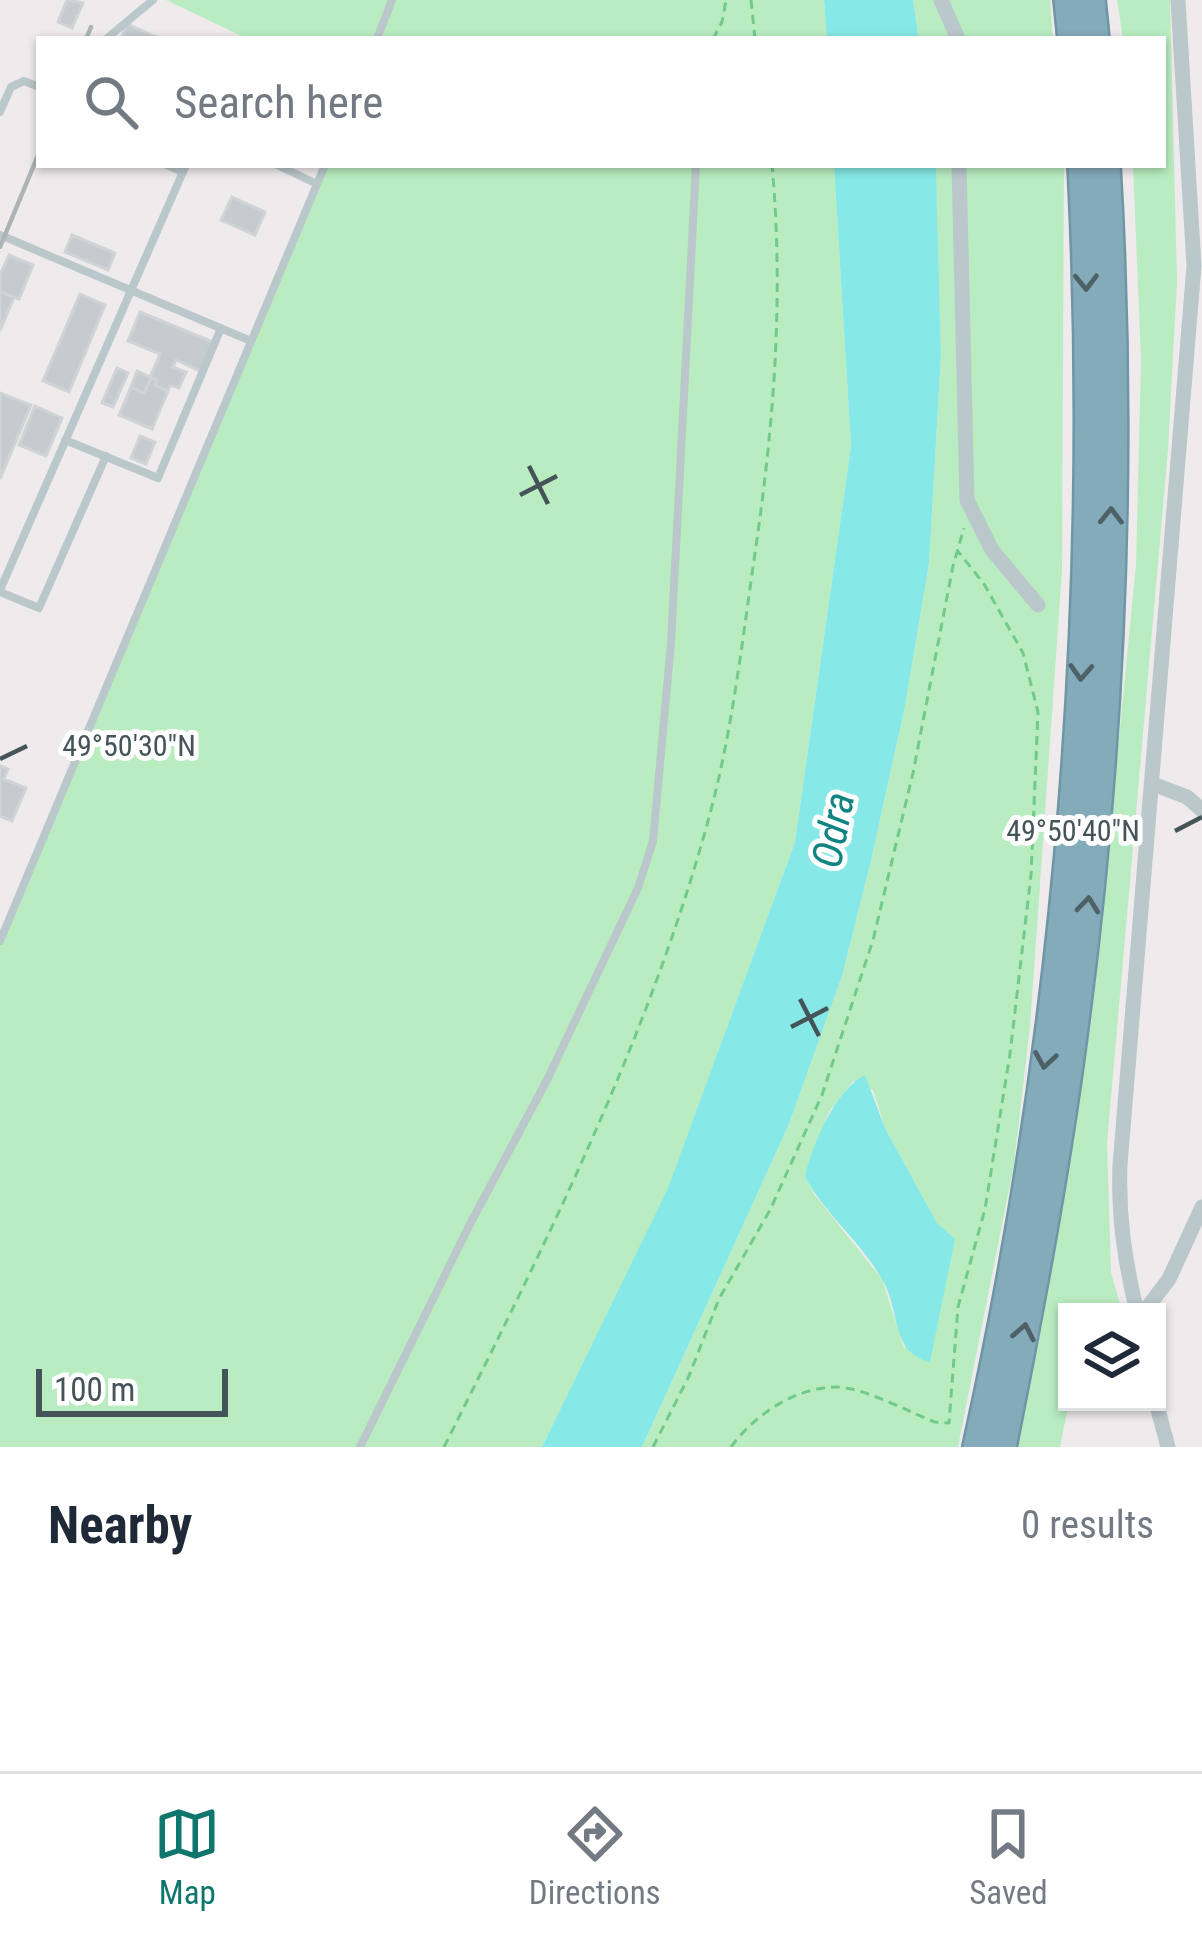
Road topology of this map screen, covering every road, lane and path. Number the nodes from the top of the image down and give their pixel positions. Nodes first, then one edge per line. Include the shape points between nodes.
1 (153, 0) edge
2 (392, 0) edge
3 (726, 0) edge
4 (751, 0) edge
5 (941, 0) edge
6 (1068, 0) edge
7 (1091, 0) edge
8 (1178, 0) edge
9 (110, 36) edge
10 (378, 36) edge
11 (715, 36) edge
12 (755, 36) edge
13 (957, 36) edge
14 (1072, 36) edge
15 (1095, 36) edge
16 (36, 86) edge
17 (0, 112) edge
18 (184, 168) edge
19 (283, 168) edge
20 (324, 168) edge
21 (695, 168) edge
22 (772, 168) edge
23 (959, 168) edge
24 (1082, 168) edge
25 (1106, 168) edge
26 (317, 184) junction
27 (0, 235) edge
28 (1198, 269) edge
29 (131, 290) junction
30 (221, 328) junction
31 (251, 341) junction
32 (65, 440) junction
33 (106, 456) junction
34 (969, 509) junction
35 (957, 550) junction
36 (0, 591) edge
37 (1038, 605) dead end
38 (1153, 784) junction
39 (1202, 811) edge
40 (0, 941) edge
41 (1202, 1207) edge
42 (1137, 1303) edge
43 (1148, 1303) edge
44 (1158, 1411) edge
45 (359, 1447) edge
46 (444, 1447) edge
47 (652, 1447) edge
48 (731, 1447) edge
49 (976, 1447) edge
50 (1002, 1447) edge
51 (1168, 1447) edge

1 - 9 lane
2 - 10 lane
3 - 11 path
4 - 12 path
5 - 13 street
6 - 14 highway
7 - 15 highway
8 - 28 street
16 - 17 lane via 25,80 10,87
18 - 29 lane
19 - 26 lane
20 - 26 lane
21 - 45 lane via 653,841 575,1021
22 - 46 path via 778,338 767,468 709,818 622,1069
23 - 34 street
24 -> 49 highway via 1087,541 1078,745 1050,1029
50 -> 25 highway via 1073,1034 1097,797 1112,477
26 - 31 lane
27 - 29 lane
28 - 38 street
29 - 30 lane
29 - 32 lane
30 - 31 lane
30 - 33 lane via 158,478
31 - 40 lane
32 - 33 lane
32 - 36 lane
33 - 36 lane via 39,608
34 - 35 path
34 - 37 street
35 - 47 path via 872,940 822,1095
35 - 48 path via 1023,652 1038,712 1010,1054 985,1209 958,1307 949,1423 839,1386 796,1394
38 - 39 street
38 - 42 street via 1118,1212
41 - 43 street
44 - 51 street

